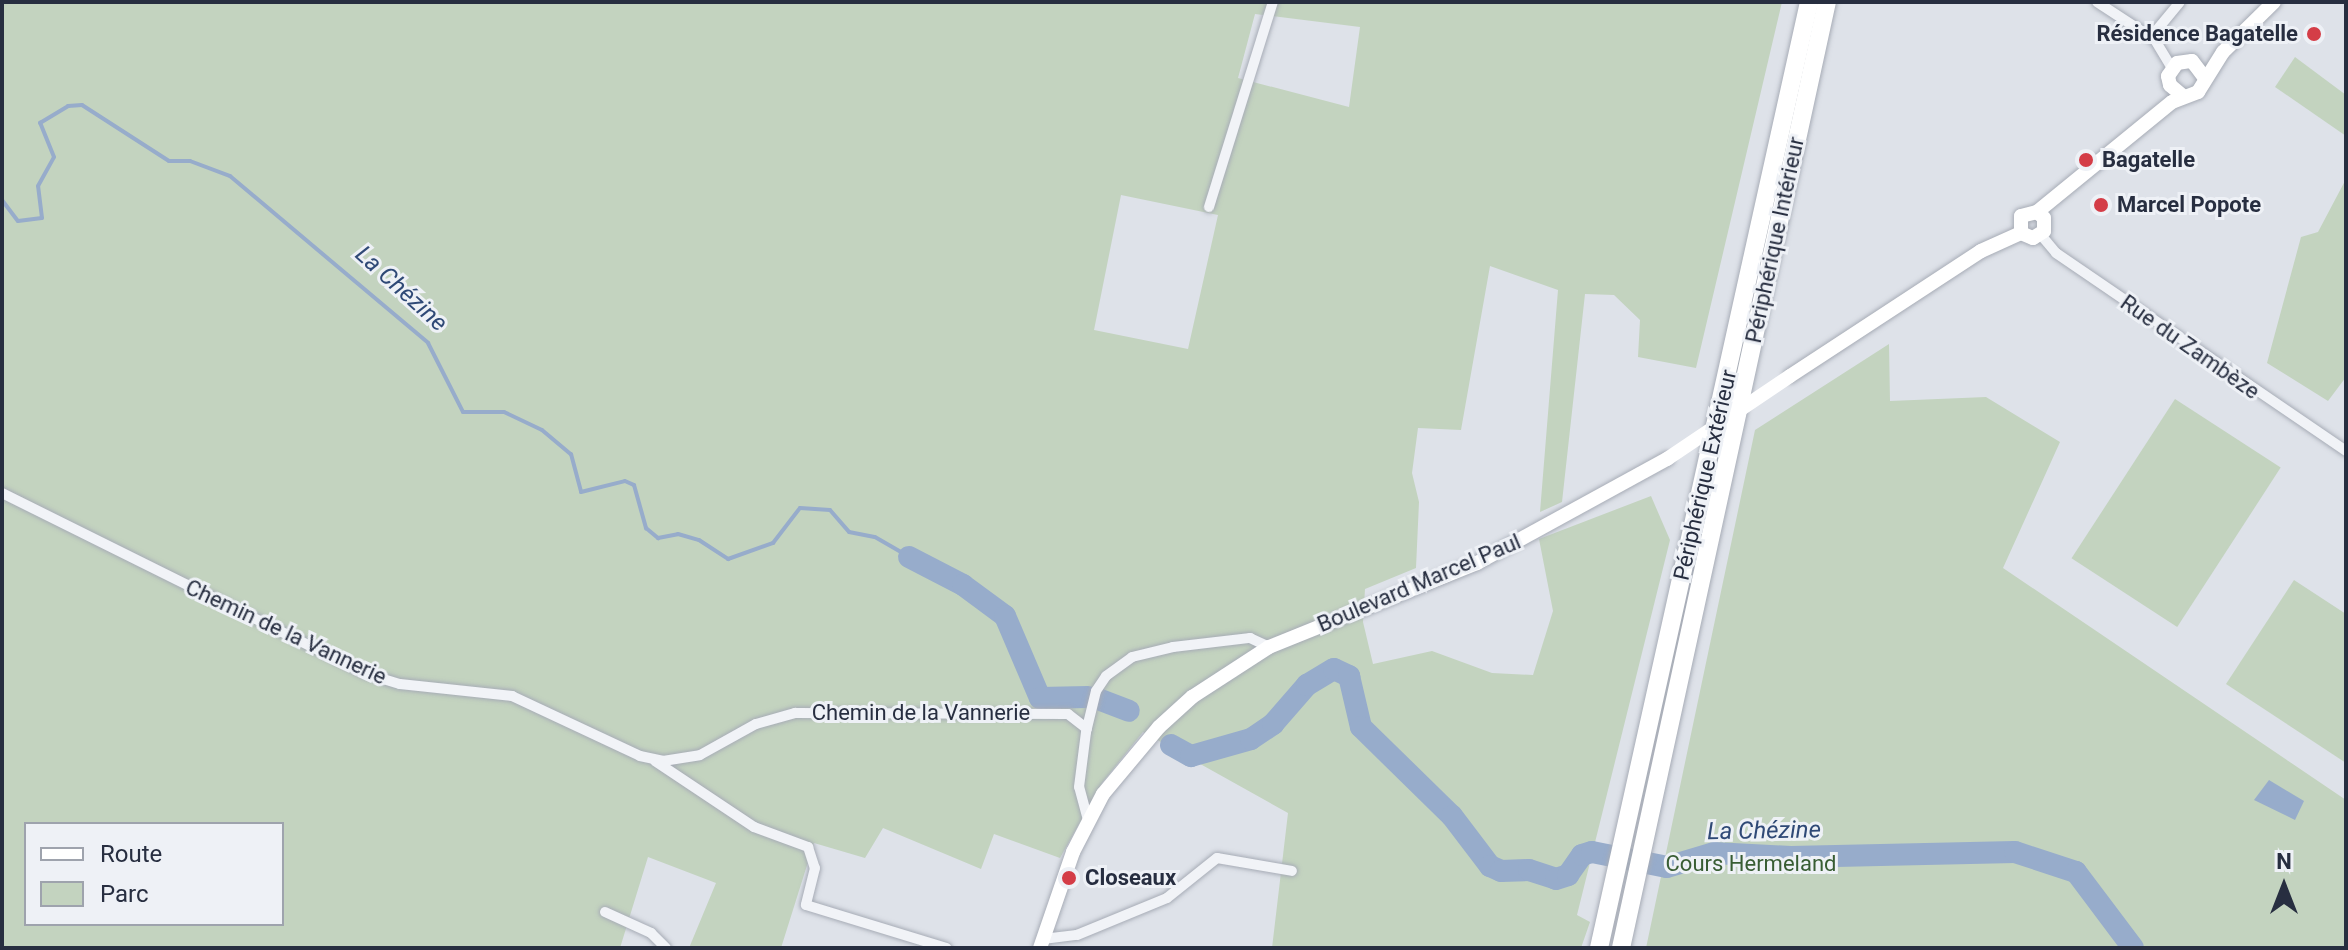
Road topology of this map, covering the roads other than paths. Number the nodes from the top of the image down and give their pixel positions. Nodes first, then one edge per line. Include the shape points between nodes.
1 (1273, 2) edge
2 (1809, 2) edge
3 (1827, 2) edge
4 (2097, 2) edge
5 (2180, 2) edge
6 (2274, 2) edge
7 (2151, 37) junction
8 (2172, 68) junction
9 (2202, 72) junction
10 (2183, 96) junction
11 (1209, 207) dead end
12 (2037, 212) junction
13 (2021, 233) junction
14 (2041, 235) junction
15 (2346, 451) edge
16 (2, 493) edge
17 (1269, 647) junction
18 (1087, 729) junction
19 (651, 759) junction
20 (1088, 820) junction
21 (1292, 871) dead end
22 (605, 912) dead end
23 (1042, 944) edge
24 (666, 948) edge
25 (947, 948) edge
26 (1599, 948) edge
27 (1621, 948) edge

1 - 11 street
2 - 26 highway, Périphérique Extérieur
3 - 27 highway, Périphérique Intérieur
4 - 7 street
5 - 7 street
6 - 9 street
7 - 8 street
8 - 9 street via 2185,60
8 - 10 street via 2170,85
9 - 10 street via 2198,92
10 - 12 street
12 - 13 street via 2021,216
12 - 14 street via 2045,223
13 - 14 street
13 - 17 street, Boulevard Marcel Paul, bridge via 1981,251 1667,459 1477,563
14 - 15 street, Rue du Zambèze via 2056,253
16 - 19 street, Chemin de la Vannerie via 367,674 400,684 512,696
17 - 18 street via 1250,638 1132,657 1106,676 1096,691
17 - 20 street, Boulevard Marcel Paul via 1192,697 1159,727
18 - 19 street, Chemin de la Vannerie via 1068,714 795,713 756,724 683,761
18 - 20 street via 1079,787
19 - 25 street via 754,827 808,847 815,868 806,905
20 - 23 street, Boulevard Marcel Paul
21 - 23 street via 1217,858 1167,898
22 - 24 street via 651,933

